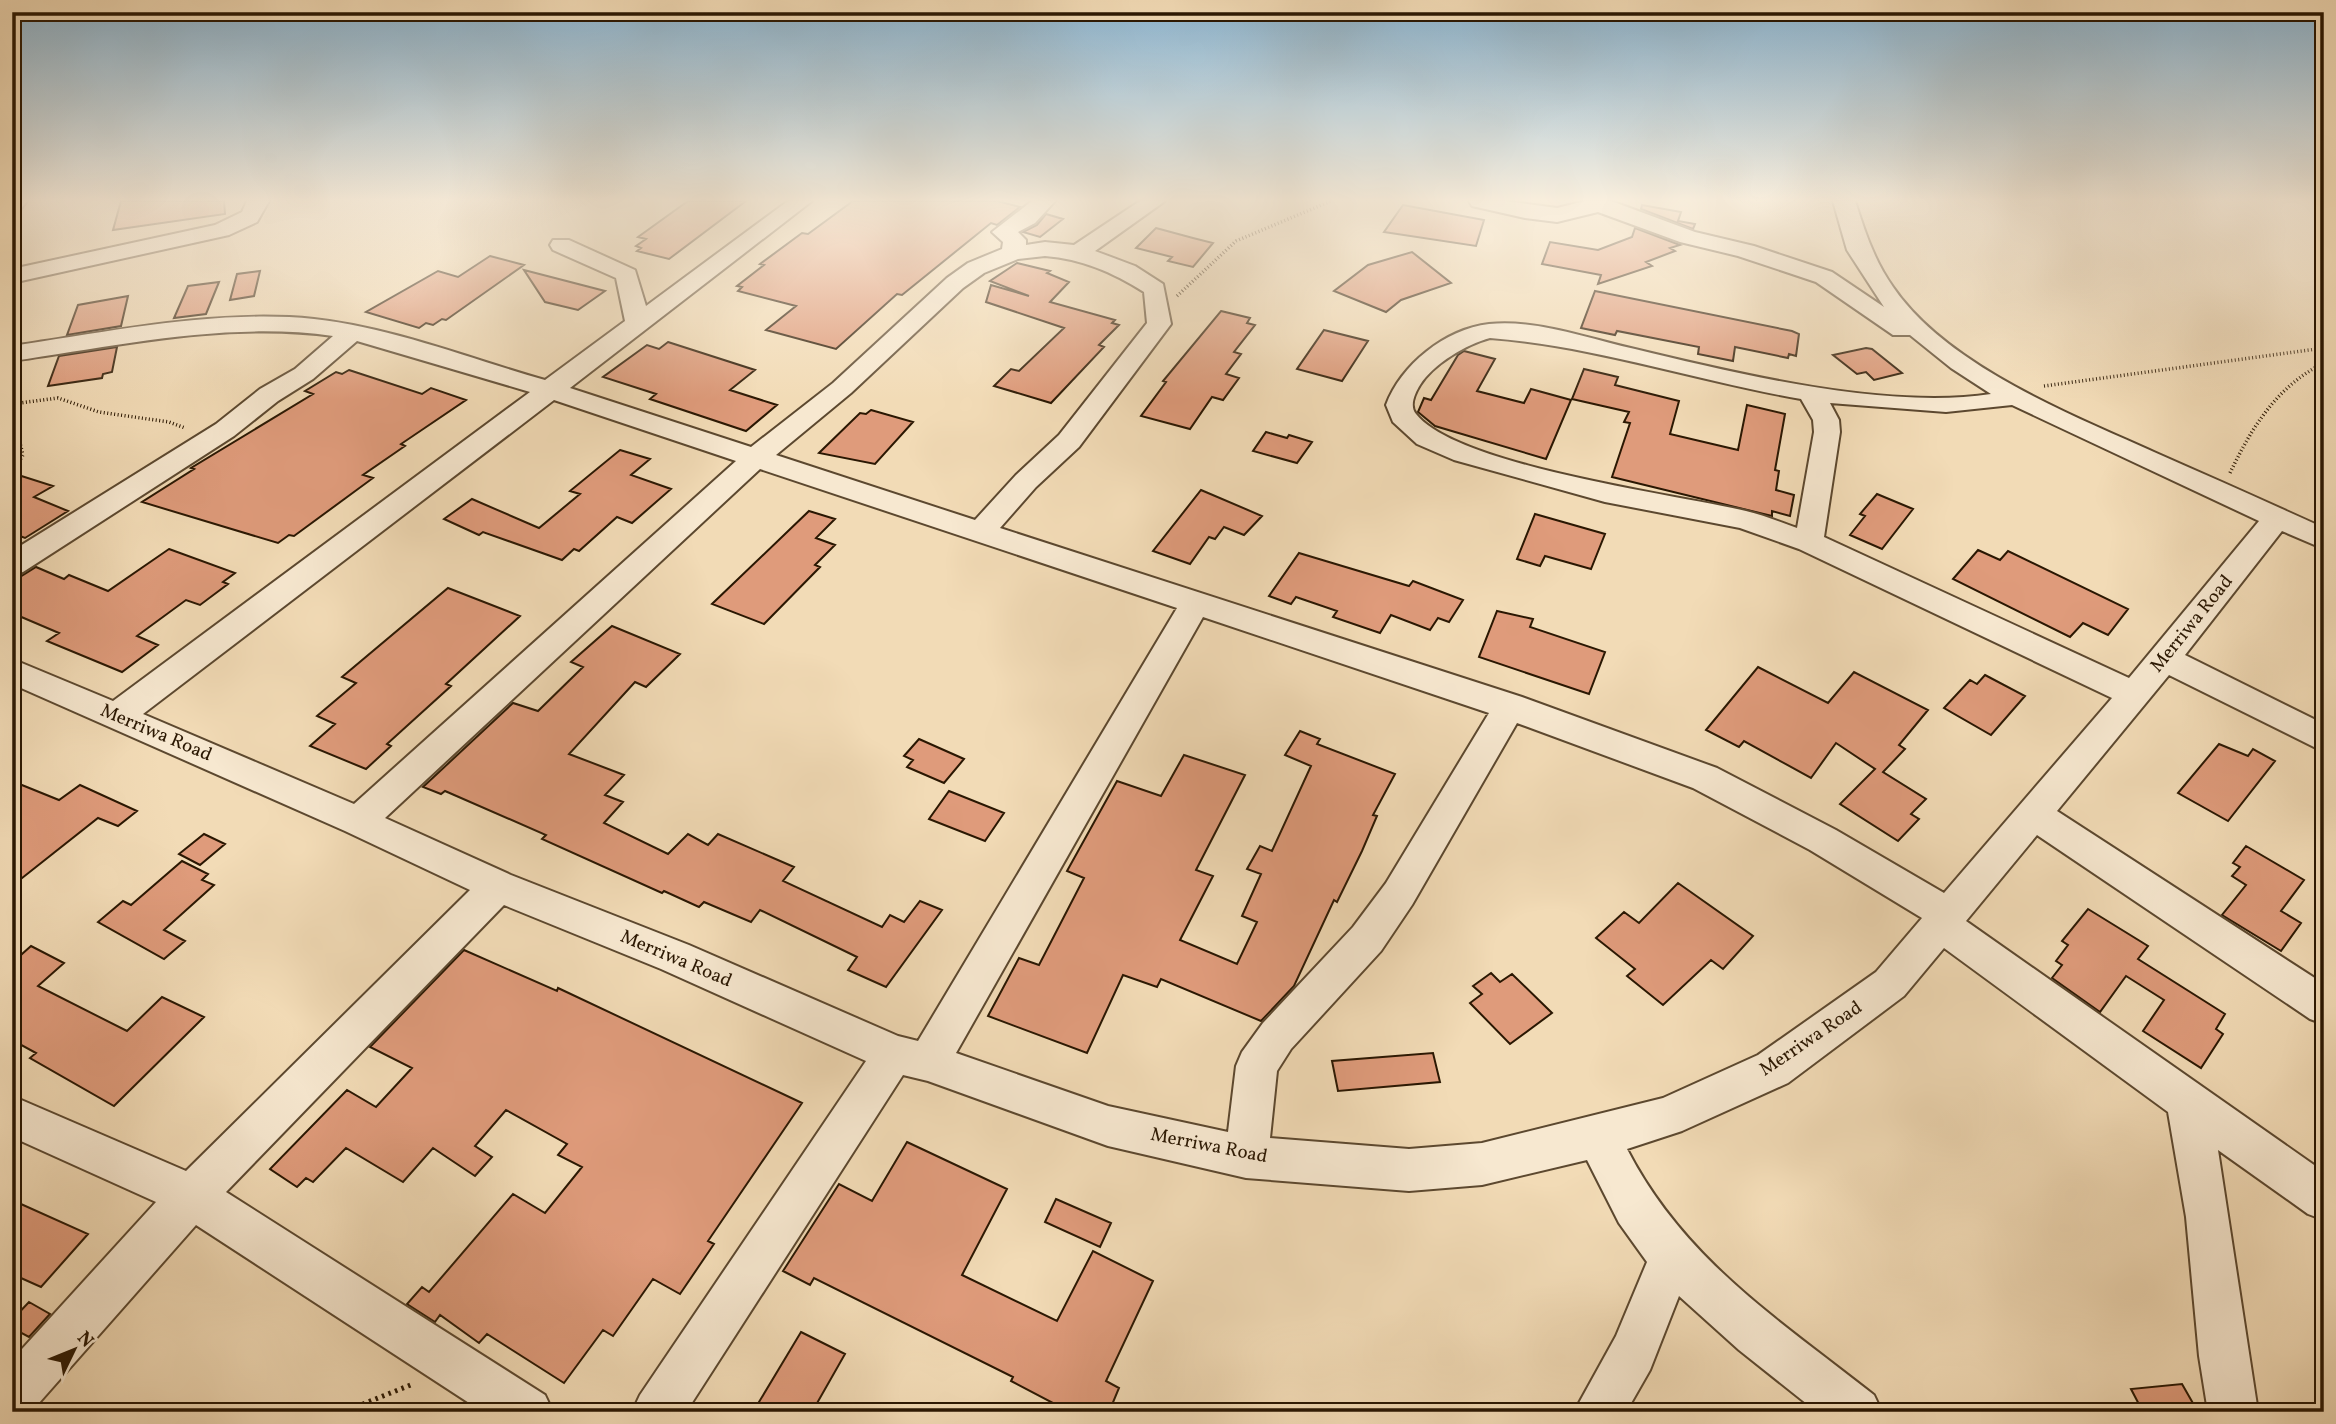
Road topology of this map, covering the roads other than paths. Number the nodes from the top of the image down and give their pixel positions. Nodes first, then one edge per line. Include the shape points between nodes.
1 (51, 267) edge
2 (615, 267) edge
3 (713, 267) edge
4 (977, 267) edge
5 (1116, 267) edge
6 (1797, 267) edge
7 (1867, 267) edge
8 (12, 276) edge
9 (638, 324) junction
10 (354, 332) junction
11 (1939, 349) junction
12 (12, 354) edge
13 (551, 390) junction
14 (1811, 393) junction
15 (2010, 393) junction
16 (756, 457) junction
17 (2277, 518) junction
18 (979, 533) junction
19 (2324, 539) edge
20 (1809, 542) junction
21 (12, 565) edge
22 (1194, 605) junction
23 (2164, 659) junction
24 (12, 671) edge
25 (2133, 694) junction
26 (1510, 706) junction
27 (116, 716) junction
28 (2324, 739) edge
29 (2034, 814) junction
30 (358, 821) junction
31 (498, 886) junction
32 (1946, 920) junction
33 (2324, 1006) edge
34 (911, 1058) junction
35 (2188, 1103) junction
36 (18, 1128) edge
37 (1598, 1136) junction
38 (1246, 1157) junction
39 (192, 1196) junction
40 (2324, 1198) edge
41 (1672, 1256) junction
42 (12, 1396) edge
43 (528, 1412) edge
44 (657, 1412) edge
45 (1599, 1412) edge
46 (1857, 1412) edge
47 (2233, 1412) edge

1 - 8 street
2 - 9 street via 627,275
3 - 9 street
4 - 16 street via 842,388
5 - 18 street via 1155,289 1159,324 1069,441
6 - 11 street via 1824,276 1883,320
7 - 11 street via 1893,304
9 - 13 street
10 - 12 street via 312,326 235,326
10 - 13 street
10 - 21 street via 304,374
11 - 15 street
13 - 16 street
13 - 27 street
14 - 15 street via 1958,406 1985,405
14 - 20 street via 1826,420 1827,432
14 - 20 street via 1546,335 1490,331 1471,335 1416,373 1399,405 1412,427 1464,454 1605,493 1745,520
15 - 17 street
16 - 18 street
16 - 30 street
17 - 19 street
17 - 23 street, Merriwa Road
18 - 22 street
20 - 25 street
22 - 26 street
22 - 34 street
23 - 25 street, Merriwa Road
23 - 28 street
24 - 27 street, Merriwa Road
25 - 29 street, Merriwa Road
26 - 32 street via 1705,778 1823,840
26 - 38 street via 1399,894 1367,939 1277,1036 1257,1066
27 - 30 street, Merriwa Road
29 - 32 street, Merriwa Road
29 - 33 street
30 - 31 street, Merriwa Road
31 - 34 street, Merriwa Road
31 - 39 street
32 - 35 street
32 - 37 street, Merriwa Road via 1890,984 1773,1069 1667,1117
34 - 38 street, Merriwa Road via 1108,1126
34 - 44 street
35 - 40 street
35 - 47 street
36 - 39 street
37 - 38 street, Merriwa Road via 1482,1164 1409,1170
37 - 41 street via 1632,1205
39 - 42 street
39 - 43 street
41 - 45 street via 1633,1353
41 - 46 street via 1743,1322

